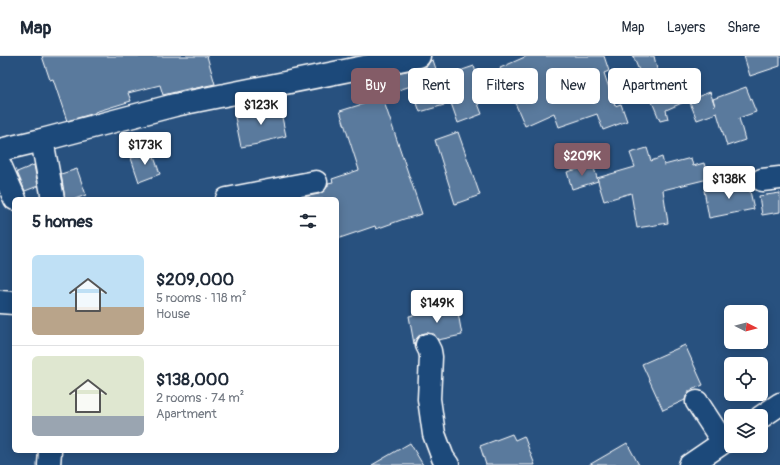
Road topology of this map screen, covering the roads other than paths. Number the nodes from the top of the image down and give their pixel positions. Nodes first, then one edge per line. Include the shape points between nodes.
1 (419, 56) edge
2 (42, 140) junction
3 (0, 150) edge
4 (0, 165) edge
5 (316, 182) dead end
6 (14, 197) edge
7 (53, 197) edge
8 (237, 197) edge
9 (0, 302) edge
10 (12, 303) edge
11 (427, 345) dead end
12 (697, 402) dead end
13 (780, 404) edge
14 (768, 412) edge
15 (724, 436) edge
16 (724, 442) edge
17 (50, 453) edge
18 (49, 465) edge
19 (448, 465) edge
20 (690, 465) edge

1 - 2 street via 176,105
2 - 3 street
2 - 7 street
4 - 6 street
5 - 8 street
9 - 10 street
11 - 19 street via 431,357 429,399 434,434
12 - 15 street
13 - 14 street
16 - 20 street
17 - 18 street

